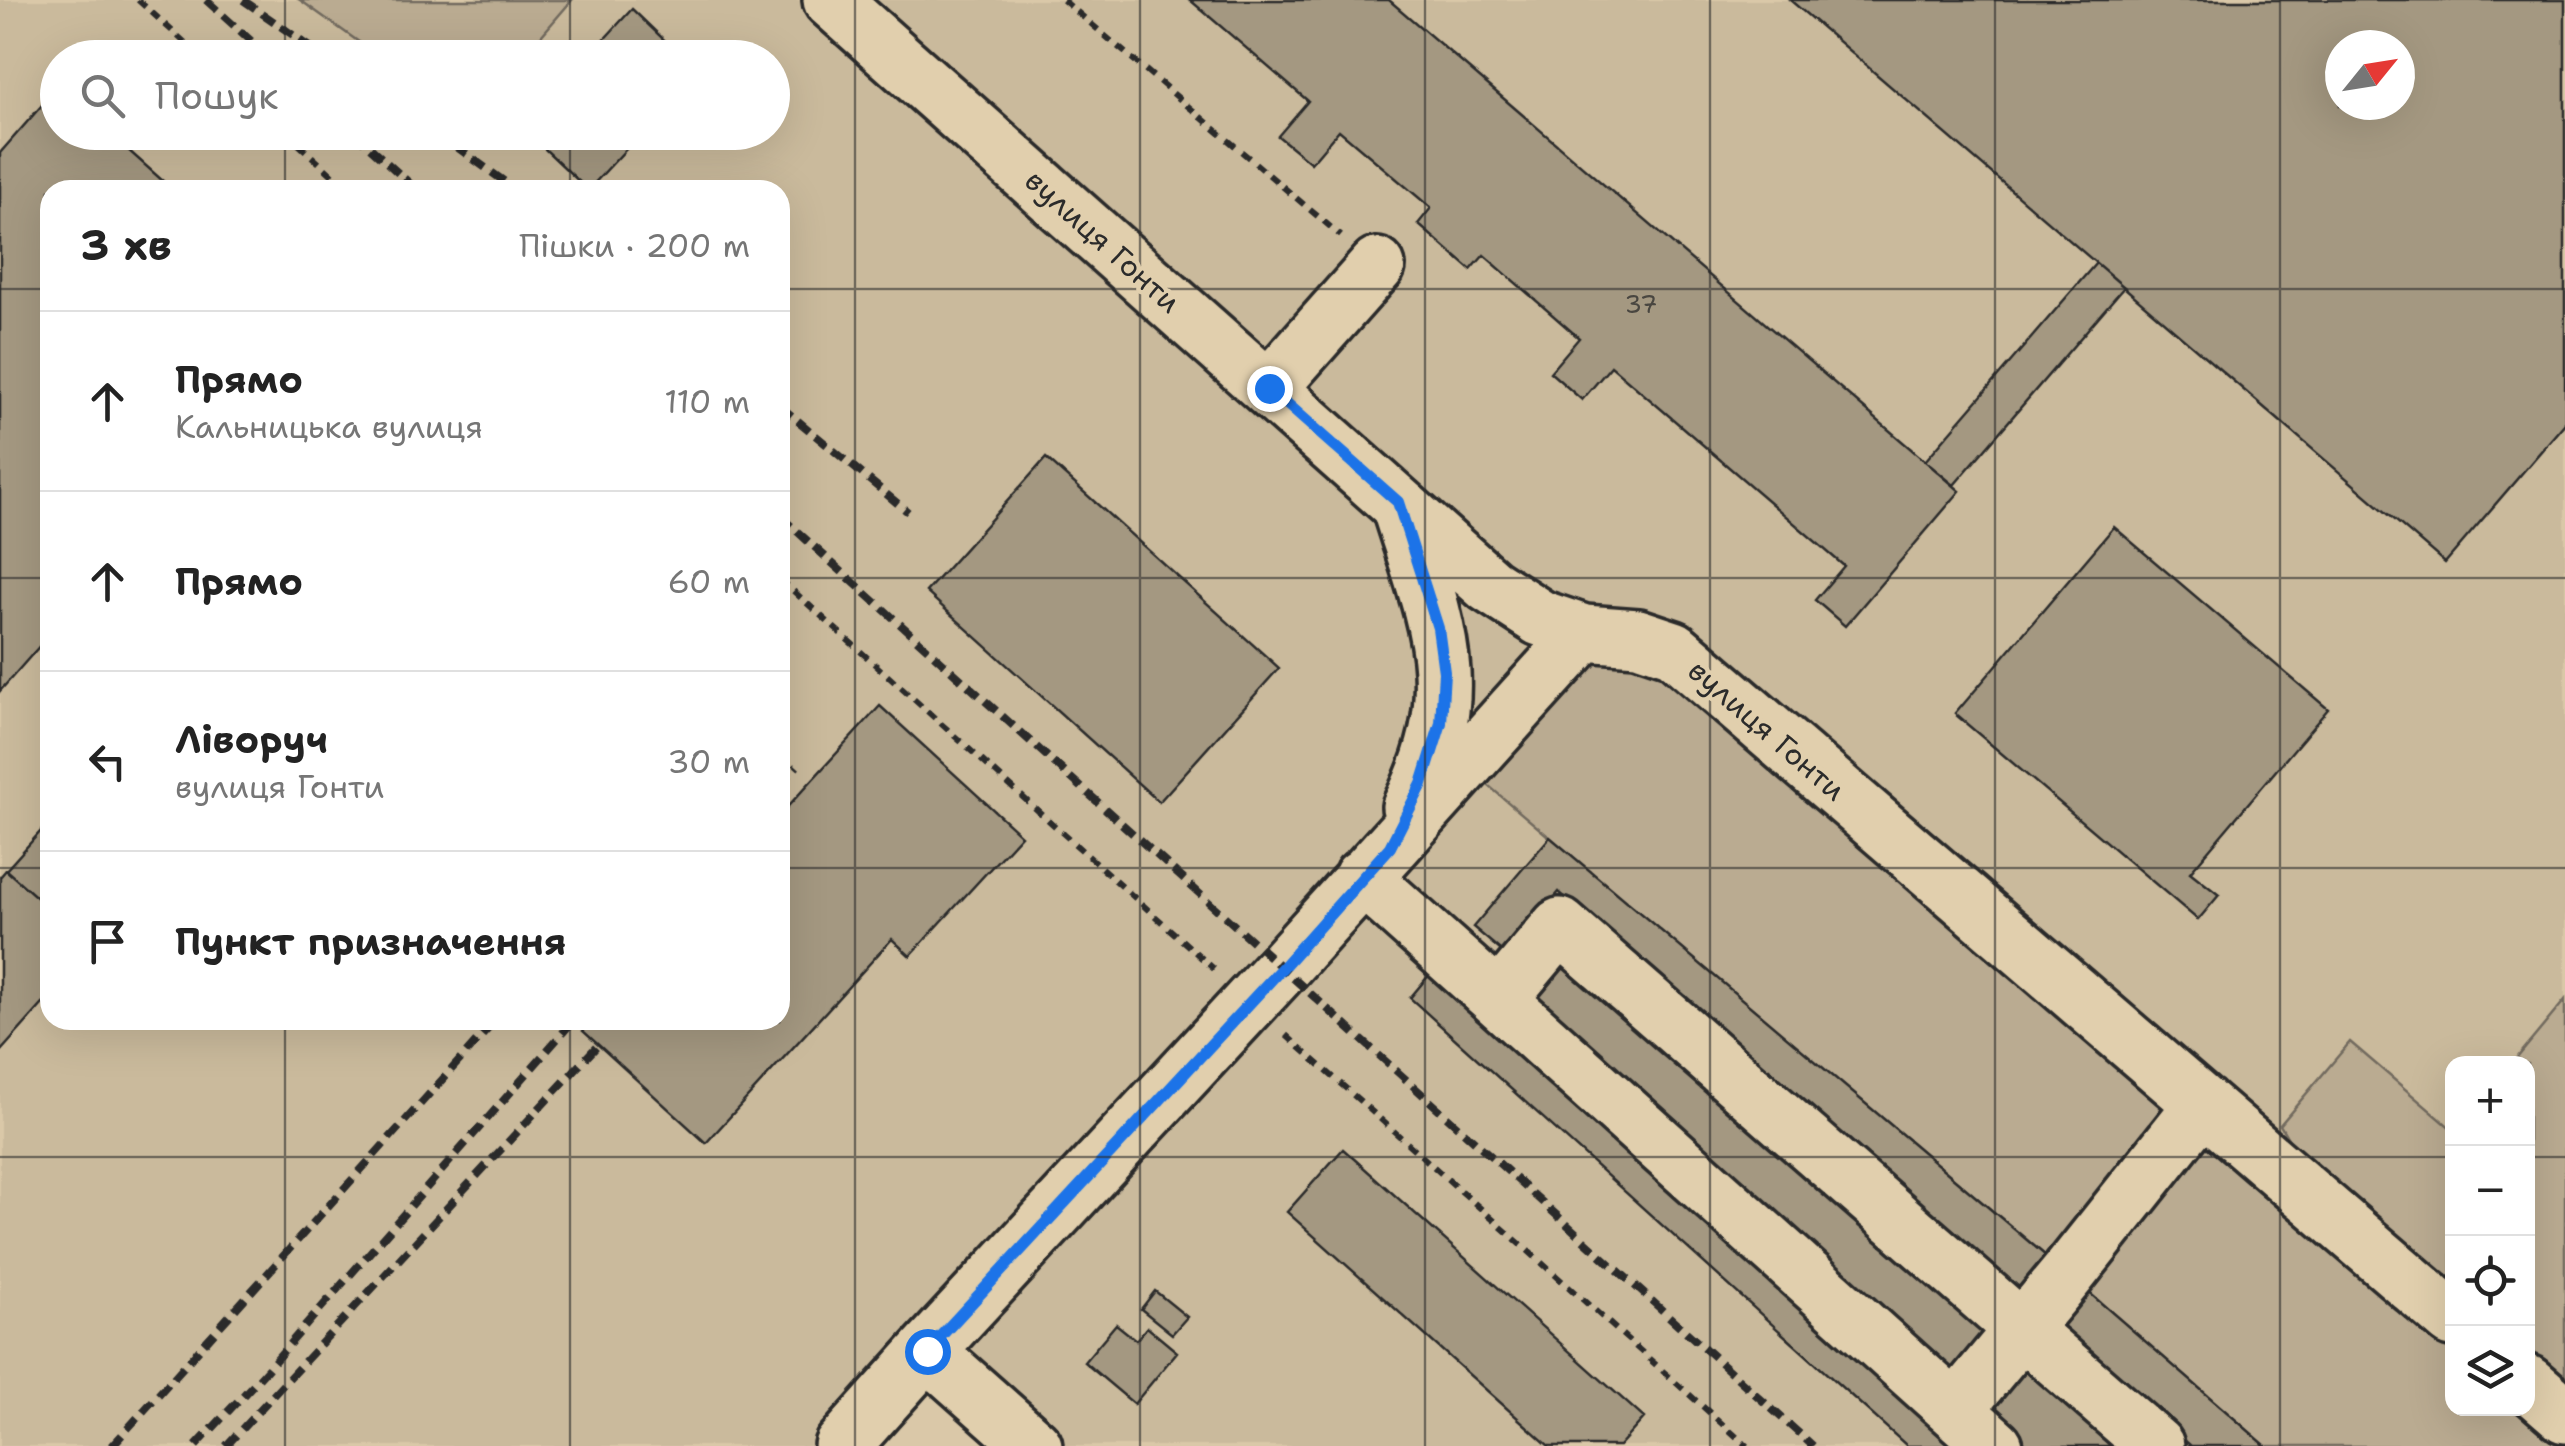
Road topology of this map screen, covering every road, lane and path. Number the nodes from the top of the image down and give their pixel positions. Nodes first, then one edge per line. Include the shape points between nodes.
1 (138, 0) edge
2 (831, 0) edge
3 (1063, 0) edge
4 (182, 40) edge
5 (305, 150) edge
6 (338, 180) edge
7 (1376, 266) joint
8 (1269, 388) junction
9 (1398, 502) junction
10 (1584, 633) junction
11 (1376, 862) junction
12 (1500, 999) junction
13 (2203, 1104) junction
14 (2445, 1313) edge
15 (2021, 1329) junction
16 (927, 1351) junction
17 (2535, 1389) edge
18 (1955, 1410) junction
19 (2565, 1416) edge
20 (842, 1446) edge
21 (1034, 1446) edge
22 (1995, 1446) edge
23 (2156, 1446) edge

1 - 4 path
2 - 8 street, вулиця Гонти
3 - 7 path
5 - 6 path
7 - 8 street
8 - 9 street, вулиця Гонти
9 - 10 street, вулиця Гонти via 1490,584 1540,618
9 - 11 street via 1438,628 1441,723 1422,784
10 - 11 street
10 - 13 street, вулиця Гонти via 1638,637 1674,649
11 - 12 street
11 - 16 street
12 - 15 street via 1560,926
12 - 18 street
13 - 14 street, вулиця Гонти
13 - 15 street
15 - 18 street
15 - 23 street
16 - 20 street
16 - 21 street
17 - 19 street
18 - 22 street

